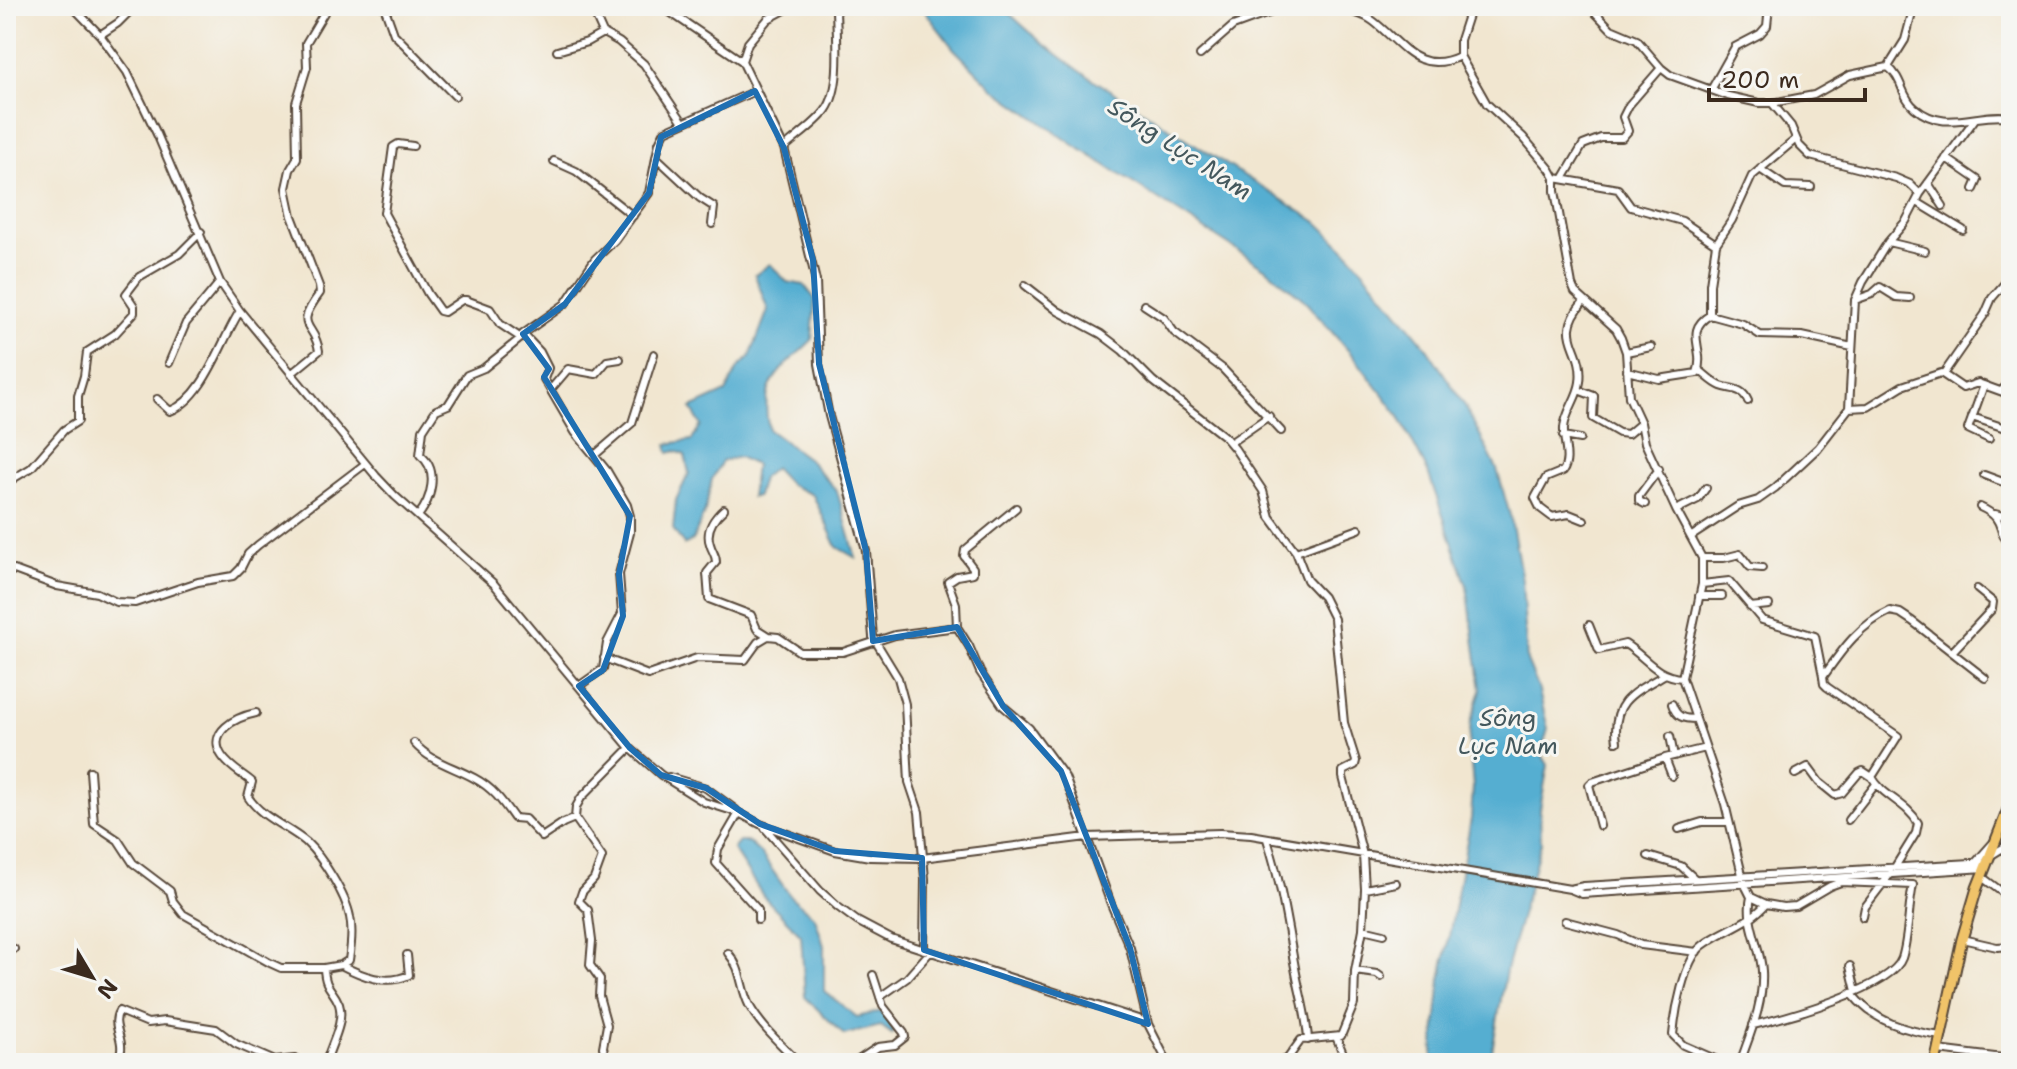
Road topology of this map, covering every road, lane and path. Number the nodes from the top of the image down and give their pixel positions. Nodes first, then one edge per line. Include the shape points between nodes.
1 (72, 6) edge
2 (135, 6) edge
3 (328, 6) edge
4 (384, 6) edge
5 (591, 6) edge
6 (661, 6) edge
7 (792, 6) edge
8 (836, 6) edge
9 (1288, 6) edge
10 (1330, 6) edge
11 (1483, 6) edge
12 (1589, 6) edge
13 (1769, 6) edge
14 (1914, 6) edge
15 (1471, 10) edge
16 (603, 33) junction
17 (100, 35) junction
18 (557, 51) dead end
19 (1200, 55) dead end
20 (1460, 56) junction
21 (742, 61) junction
22 (1888, 67) junction
23 (1661, 68) junction
24 (1711, 90) junction
25 (755, 91) junction
26 (455, 96) dead end
27 (1772, 103) junction
28 (2011, 116) edge
29 (1975, 119) junction
30 (683, 122) junction
31 (1796, 139) junction
32 (413, 146) dead end
33 (784, 148) junction
34 (656, 157) junction
35 (1946, 158) junction
36 (554, 161) dead end
37 (1760, 169) junction
38 (1559, 178) junction
39 (1928, 183) junction
40 (1811, 187) dead end
41 (1974, 189) dead end
42 (1920, 194) junction
43 (1917, 202) junction
44 (1943, 206) dead end
45 (633, 216) junction
46 (712, 224) dead end
47 (1963, 230) dead end
48 (201, 232) junction
49 (1888, 242) junction
50 (1716, 244) junction
51 (1925, 251) dead end
52 (2011, 276) edge
53 (220, 282) junction
54 (1025, 285) dead end
55 (1910, 298) dead end
56 (1855, 300) junction
57 (1584, 301) junction
58 (1144, 305) dead end
59 (240, 311) junction
60 (1710, 315) junction
61 (522, 336) junction
62 (1651, 347) dead end
63 (1852, 347) junction
64 (1626, 352) junction
65 (654, 354) dead end
66 (620, 359) dead end
67 (169, 363) dead end
68 (1699, 370) junction
69 (1627, 371) junction
70 (1944, 373) junction
71 (291, 374) junction
72 (2011, 381) edge
73 (1984, 385) junction
74 (551, 389) junction
75 (1578, 390) junction
76 (2001, 391) junction
77 (2011, 395) edge
78 (157, 399) dead end
79 (1748, 401) dead end
80 (1849, 408) junction
81 (1269, 416) junction
82 (1972, 417) junction
83 (1641, 423) junction
84 (2011, 430) edge
85 (1281, 431) dead end
86 (1563, 436) junction
87 (1580, 439) dead end
88 (1989, 439) dead end
89 (1230, 443) junction
90 (596, 454) junction
91 (365, 464) junction
92 (1659, 469) junction
93 (1984, 475) dead end
94 (6, 483) edge
95 (2011, 485) edge
96 (1706, 488) dead end
97 (1645, 504) dead end
98 (1980, 507) dead end
99 (1016, 508) dead end
100 (724, 509) dead end
101 (1676, 510) junction
102 (1994, 514) junction
103 (418, 516) junction
104 (2011, 518) edge
105 (1584, 520) dead end
106 (1359, 529) dead end
107 (1692, 536) junction
108 (2011, 544) edge
109 (1296, 552) junction
110 (1702, 558) junction
111 (6, 567) edge
112 (1762, 568) dead end
113 (1702, 584) junction
114 (1977, 589) dead end
115 (1699, 596) junction
116 (1722, 596) dead end
117 (1769, 605) dead end
118 (1750, 607) junction
119 (1589, 625) dead end
120 (957, 627) junction
121 (768, 636) junction
122 (874, 640) junction
123 (1952, 652) junction
124 (604, 658) junction
125 (1664, 675) junction
126 (1823, 677) junction
127 (1682, 678) junction
128 (1985, 678) dead end
129 (579, 686) junction
130 (1672, 704) dead end
131 (256, 713) dead end
132 (1696, 719) junction
133 (1670, 736) dead end
134 (1617, 742) dead end
135 (414, 743) dead end
136 (630, 748) junction
137 (1706, 748) junction
138 (1674, 756) junction
139 (1665, 758) junction
140 (90, 771) dead end
141 (1795, 774) dead end
142 (661, 775) junction
143 (1672, 776) dead end
144 (1874, 781) junction
145 (2011, 802) edge
146 (739, 813) junction
147 (575, 818) junction
148 (1848, 820) dead end
149 (1729, 822) junction
150 (760, 824) junction
151 (1600, 826) dead end
152 (1679, 829) dead end
153 (1087, 837) junction
154 (1997, 838) junction
155 (1267, 839) junction
156 (2009, 846) edge
157 (1363, 855) junction
158 (1648, 856) dead end
159 (922, 858) junction
160 (1975, 865) junction
161 (1986, 865) junction
162 (1893, 870) junction
163 (1695, 879) junction
164 (1743, 880) junction
165 (1396, 883) dead end
166 (1883, 884) junction
167 (1977, 888) junction
168 (1365, 889) junction
169 (1570, 889) junction
170 (1751, 897) junction
171 (2011, 899) edge
172 (1766, 904) junction
173 (1750, 917) junction
174 (1863, 917) dead end
175 (758, 920) dead end
176 (1565, 921) dead end
177 (1363, 929) junction
178 (1384, 934) dead end
179 (1962, 939) junction
180 (2011, 946) edge
181 (927, 951) junction
182 (1697, 952) junction
183 (728, 953) dead end
184 (407, 955) dead end
185 (341, 965) junction
186 (1850, 966) dead end
187 (324, 968) junction
188 (1355, 971) junction
189 (873, 975) dead end
190 (1381, 977) dead end
191 (1854, 992) junction
192 (880, 997) junction
193 (1148, 1024) junction
194 (1753, 1025) junction
195 (1941, 1036) junction
196 (1337, 1039) junction
197 (1308, 1040) junction
198 (1938, 1050) junction
199 (2011, 1059) edge
200 (1289, 1060) edge
201 (117, 1063) edge
202 (304, 1063) edge
203 (326, 1063) edge
204 (606, 1063) edge
205 (799, 1063) edge
206 (854, 1063) edge
207 (1168, 1063) edge
208 (1280, 1063) edge
209 (1347, 1063) edge
210 (1724, 1063) edge
211 (1740, 1063) edge
212 (1935, 1063) edge

1 - 17 street
2 - 17 street
3 - 71 street via 305,47 307,67 295,114 297,158 286,188 320,289 307,317 319,351
4 - 26 street via 394,34
5 - 16 street
6 - 21 street
7 - 21 street via 768,19 748,43
8 - 33 street via 836,80 830,101
9 - 19 street via 1233,26
10 - 20 street via 1370,19 1421,60 1442,63
11 - 15 street
12 - 23 street via 1611,29 1637,40
13 - 24 street via 1767,26 1735,47
14 - 22 street via 1905,40
15 - 20 street
16 - 18 street
16 - 30 street via 644,64
17 - 48 street via 134,85
20 - 38 street via 1487,104
21 - 25 street
22 - 27 street via 1850,75 1814,95
22 - 29 street via 1902,82 1907,100 1922,113 1951,122
23 - 24 street
23 - 38 street via 1629,105 1622,138 1583,145
24 - 27 street
25 - 30 street
25 - 33 street
27 - 31 street
28 - 29 street
29 - 35 street
30 - 34 street via 661,137
31 - 37 street
31 - 42 street via 1814,158 1896,178
32 - 61 street via 393,147 383,208 428,294 444,312 466,300 490,309 500,324
33 - 122 street via 816,281 819,364 829,416 866,551
34 - 45 street via 649,193
34 - 46 street via 714,207
35 - 39 street
35 - 41 street via 1978,180
36 - 45 street via 576,171
37 - 40 street via 1785,186
37 - 50 street via 1747,183
38 - 50 street via 1618,189 1631,207 1682,221
38 - 57 street via 1570,281
39 - 42 street
39 - 44 street
42 - 43 street
43 - 47 street
43 - 49 street
45 - 61 street via 565,304
48 - 53 street
48 - 94 street via 179,254 132,283 126,294 134,313 115,334 87,352 78,421 31,468
49 - 51 street
49 - 56 street
50 - 60 street
52 - 70 street
53 - 59 street
53 - 67 street via 186,323
54 - 89 street via 1111,342
55 - 56 street via 1880,287
56 - 63 street
57 - 64 street via 1616,329
57 - 75 street via 1569,331 1579,367
58 - 81 street via 1223,369
59 - 71 street
59 - 78 street via 190,398 170,411
60 - 63 street via 1760,335 1802,336
60 - 68 street via 1696,326
61 - 74 street via 540,352
61 - 103 street via 484,368 467,375 423,430 419,451 431,468 431,495
62 - 64 street
63 - 80 street
64 - 69 street
65 - 90 street via 632,423
66 - 74 street via 607,361 596,374 568,369
68 - 69 street via 1659,379
68 - 79 street via 1743,393
69 - 83 street via 1629,397
70 - 73 street via 1963,388
70 - 80 street via 1902,386 1868,407
71 - 91 street
72 - 76 street
73 - 76 street
73 - 82 street
74 - 90 street via 575,432
75 - 83 street via 1594,396 1592,417 1608,427 1628,434
75 - 86 street
76 - 77 street
80 - 107 street via 1818,448 1766,495
81 - 85 street
81 - 89 street
82 - 84 street
82 - 88 street via 1969,430
83 - 92 street
86 - 87 street
86 - 105 street via 1566,467 1546,478 1535,498 1552,517 1569,514
89 - 109 street via 1263,491 1270,517
90 - 124 street via 627,505 631,523 619,574 622,614
91 - 103 street
91 - 111 street via 258,545 233,576 143,602 116,602
92 - 97 street via 1639,496
92 - 101 street
93 - 95 street
96 - 101 street via 1698,499
98 - 102 street
99 - 120 street via 965,550 973,573 948,582
100 - 121 street via 709,535 716,562 707,573 709,599 751,615 757,629
101 - 107 street
102 - 104 street
102 - 108 street
103 - 129 street via 494,584
106 - 109 street
107 - 110 street
109 - 157 street via 1307,580 1334,619 1344,723 1356,761 1343,777
110 - 112 street via 1740,554 1750,567
110 - 113 street
113 - 115 street
113 - 118 street via 1729,581
114 - 123 street via 1993,602 1992,609
115 - 116 street
115 - 127 street
117 - 118 street
118 - 126 street via 1768,624 1815,636
119 - 125 street via 1599,650 1625,644
120 - 122 street
120 - 153 street via 1003,706 1029,728 1065,777
121 - 122 street via 804,653 849,651
121 - 124 street via 745,660 697,658 648,675
122 - 159 street via 903,694 909,782 919,812
123 - 126 street via 1890,611 1848,641
123 - 128 street
124 - 129 street via 601,671
125 - 127 street
125 - 134 street via 1621,705 1614,720
126 - 144 street via 1827,687 1898,736
127 - 132 street
129 - 136 street
130 - 132 street via 1680,717
131 - 185 street via 227,724 219,737 220,753 252,782 248,797 255,806 307,843 324,864 351,921 349,960
132 - 137 street
133 - 138 street
135 - 147 street via 426,756 491,789 514,818 525,819 539,837
136 - 142 street
136 - 147 street via 581,798
137 - 138 street
137 - 149 street
138 - 139 street
139 - 143 street
139 - 151 street via 1589,785
140 - 187 street via 94,824 170,891 186,917 278,967
141 - 144 street via 1808,767 1835,795 1863,771
142 - 146 street via 704,802
142 - 146 street via 706,788
144 - 148 street
144 - 162 street via 1918,823
145 - 154 highway
146 - 150 street
146 - 175 street via 718,849 716,863 758,910
147 - 204 street via 602,857 579,901 588,910 589,960 600,979
149 - 152 street via 1693,823
149 - 164 street
150 - 159 street via 835,851
150 - 181 street via 838,907 891,939
153 - 155 street via 1220,833
153 - 159 street
153 - 193 street via 1130,948
154 - 160 street
154 - 161 highway
155 - 157 street
155 - 197 street via 1281,881
156 - 161 street
157 - 168 street
157 - 169 street
158 - 163 street via 1681,866
159 - 181 street
160 - 161 street
160 - 162 street
160 - 167 street
161 - 167 highway
161 - 171 street
162 - 164 street
162 - 166 street
163 - 164 street
163 - 169 street
164 - 169 street via 1582,894
164 - 170 street
165 - 168 street
166 - 172 street via 1841,882 1796,906
166 - 174 street
166 - 191 street via 1913,885 1902,959 1884,977
167 - 179 highway
168 - 177 street
170 - 172 street
170 - 173 street
172 - 173 street
173 - 182 street
173 - 194 street via 1762,968
176 - 182 street via 1641,945
177 - 178 street
177 - 188 street
179 - 180 street
179 - 195 highway
181 - 192 street via 907,978
181 - 193 street
182 - 210 street via 1685,975 1673,1035
183 - 205 street via 756,1016
184 - 185 street via 409,975 396,981
185 - 187 street
186 - 191 street
187 - 203 street via 325,984 340,1011
188 - 190 street
188 - 196 street via 1354,1004
189 - 192 street
191 - 194 street
191 - 195 street via 1867,1010 1892,1025
192 - 206 street via 905,1037
193 - 207 street
194 - 211 street
195 - 198 highway
196 - 197 street
196 - 209 street
197 - 200 street via 1297,1043
198 - 199 street
198 - 212 highway
200 - 208 street
201 - 202 street via 122,1047 115,1018 119,1011 148,1023 216,1029 275,1061

